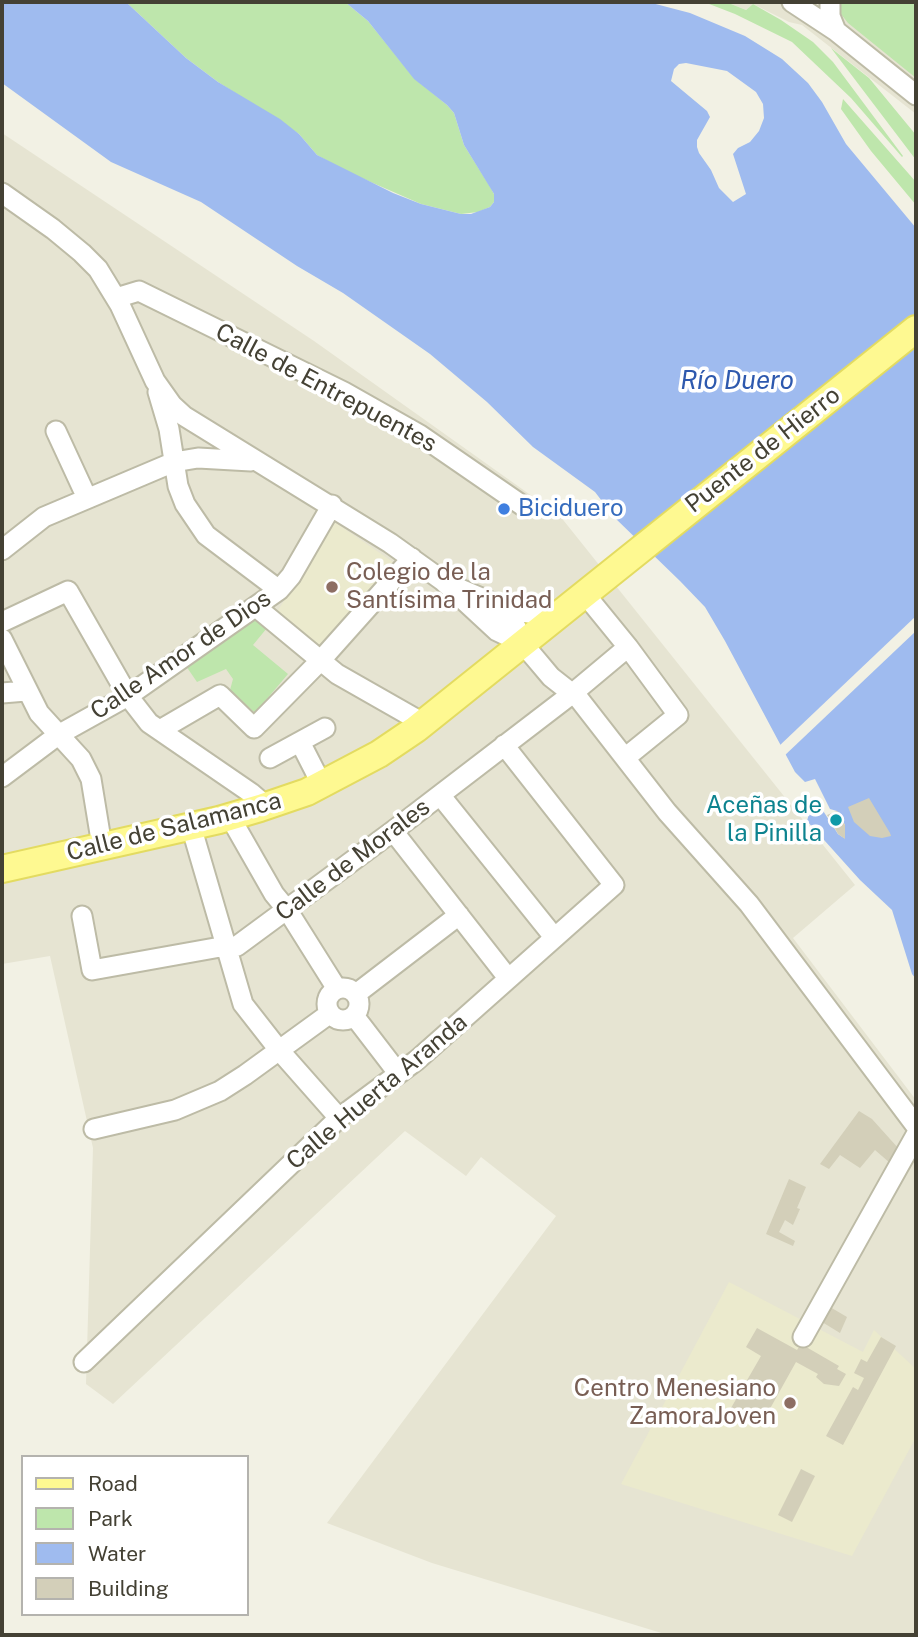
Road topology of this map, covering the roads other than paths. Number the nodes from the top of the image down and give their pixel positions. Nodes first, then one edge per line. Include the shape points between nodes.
1 (830, 2) edge
2 (800, 3) edge
3 (836, 31) junction
4 (916, 95) edge
5 (2, 193) edge
6 (116, 298) junction
7 (916, 329) edge
8 (155, 382) junction
9 (55, 431) dead end
10 (256, 461) junction
11 (174, 462) junction
12 (88, 498) junction
13 (332, 505) junction
14 (526, 508) dead end
15 (2, 550) edge
16 (412, 558) junction
17 (610, 572) joint
18 (443, 581) junction
19 (279, 590) junction
20 (584, 593) junction
21 (492, 604) junction
22 (256, 607) junction
23 (558, 614) junction
24 (2, 622) edge
25 (2, 639) edge
26 (522, 643) junction
27 (628, 647) junction
28 (321, 660) junction
29 (26, 691) junction
30 (2, 693) edge
31 (573, 693) junction
32 (128, 696) junction
33 (423, 723) junction
34 (324, 729) dead end
35 (160, 730) junction
36 (58, 735) junction
37 (300, 742) junction
38 (504, 745) junction
39 (270, 758) dead end
40 (625, 758) junction
41 (2, 777) edge
42 (322, 785) junction
43 (440, 795) junction
44 (266, 806) junction
45 (230, 817) junction
46 (191, 826) junction
47 (393, 831) junction
48 (102, 846) junction
49 (2, 869) edge
50 (288, 911) junction
51 (459, 915) junction
52 (82, 916) dead end
53 (554, 937) junction
54 (226, 946) junction
55 (509, 978) junction
56 (337, 989) junction
57 (356, 994) junction
58 (329, 1014) junction
59 (355, 1017) junction
60 (279, 1050) junction
61 (398, 1073) junction
62 (339, 1118) junction
63 (916, 1126) edge
64 (94, 1129) dead end
65 (916, 1135) edge
66 (803, 1337) dead end
67 (84, 1362) dead end

1 - 3 street
2 - 3 street
3 - 4 street
5 - 6 street via 82,253
6 - 8 street
6 - 14 street, Calle de Entrepuentes via 139,291 344,392 420,435
7 - 17 main road, Puente de Hierro
8 - 10 street via 184,416
8 - 11 street
9 - 12 street
10 - 11 street via 198,458
10 - 13 street
11 - 12 street
11 - 19 street via 185,504 206,535
12 - 15 street via 44,517
13 - 16 street
13 - 19 street, Calle Amor de Dios
16 - 18 street
16 - 28 street
17 - 20 main road, Calle de Salamanca
18 - 21 street
18 - 26 street via 497,631
19 - 22 street, Calle Amor de Dios
20 - 23 main road, Calle de Salamanca
20 - 27 street
21 - 23 street
21 - 26 street via 513,622
22 - 28 street
22 - 32 street, Calle Amor de Dios
23 - 26 main road, Calle de Salamanca
24 - 32 street via 68,591
25 - 29 street
26 - 31 street
26 - 33 main road, Calle de Salamanca
27 - 31 street, Calle de Morales
27 - 40 street via 678,715
28 - 33 street via 337,674
28 - 35 street via 254,728 220,695
29 - 30 street
29 - 36 street
31 - 38 street, Calle de Morales
31 - 40 street
32 - 35 street
32 - 36 street, Calle Amor de Dios
33 - 42 main road, Calle de Salamanca
34 - 37 street
35 - 44 street
36 - 41 street, Calle Amor de Dios
36 - 48 street via 81,759 91,779
37 - 39 street
37 - 42 street
38 - 43 street, Calle de Morales
38 - 53 street, Calle Huerta Aranda via 614,885
40 - 63 street via 754,911
42 - 44 main road, Calle de Salamanca
43 - 47 street, Calle de Morales
43 - 53 street
44 - 45 main road, Calle de Salamanca
45 - 46 main road, Calle de Salamanca
45 - 50 street
46 - 48 main road, Calle de Salamanca
46 - 54 street
47 - 50 street, Calle de Morales
47 - 51 street
48 - 49 main road, Calle de Salamanca
50 - 54 street, Calle de Morales via 237,946
50 - 56 street
51 - 55 street
51 - 57 street
52 - 54 street, Calle de Morales via 92,971
53 - 55 street, Calle Huerta Aranda
54 - 60 street via 243,1004
55 - 61 street, Calle Huerta Aranda
56 - 57 street via 347,988
56 - 58 street via 326,1004
57 - 59 street via 360,1005
58 - 59 street via 341,1021
58 - 60 street
59 - 61 street
60 - 62 street
60 - 64 street via 197,1102
61 - 62 street, Calle Huerta Aranda
62 - 67 street, Calle Huerta Aranda
65 - 66 street

